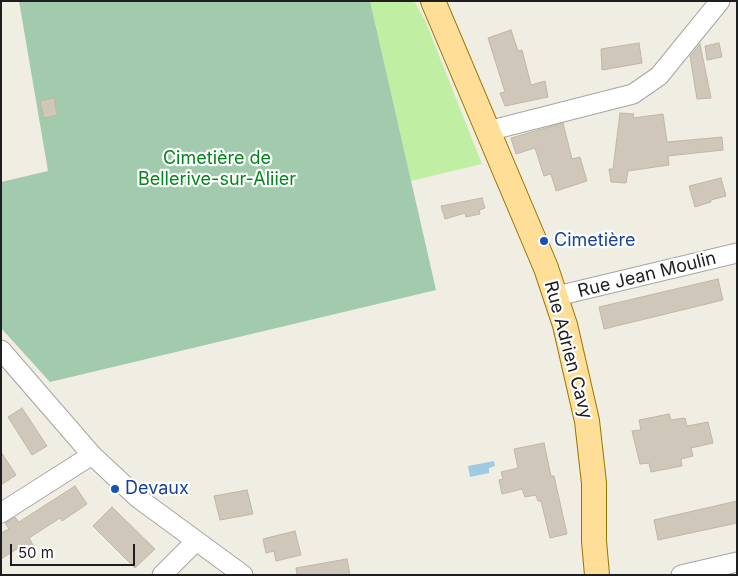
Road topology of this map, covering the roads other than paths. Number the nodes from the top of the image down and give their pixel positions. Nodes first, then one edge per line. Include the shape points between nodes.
1 (433, 1) edge
2 (720, 1) edge
3 (488, 131) junction
4 (737, 253) edge
5 (556, 296) junction
6 (1, 350) edge
7 (92, 455) junction
8 (1, 513) edge
9 (196, 541) junction
10 (594, 541) junction
11 (737, 562) edge
12 (162, 575) edge
13 (244, 575) edge
14 (586, 575) edge
15 (597, 575) edge
16 (681, 575) edge

1 - 3 main road, Rue Adrien Cavy
2 - 3 street via 659,76 633,94
3 - 5 main road, Rue Adrien Cavy
4 - 5 street, Rue Jean Moulin
5 - 10 main road, Rue Adrien Cavy via 587,422 594,483
6 - 7 street
7 - 8 street
7 - 9 street via 138,498
9 - 12 street
9 - 13 street
10 - 14 main road, Rue Adrien Cavy
10 - 15 main road, Rue Adrien Cavy
11 - 16 street

